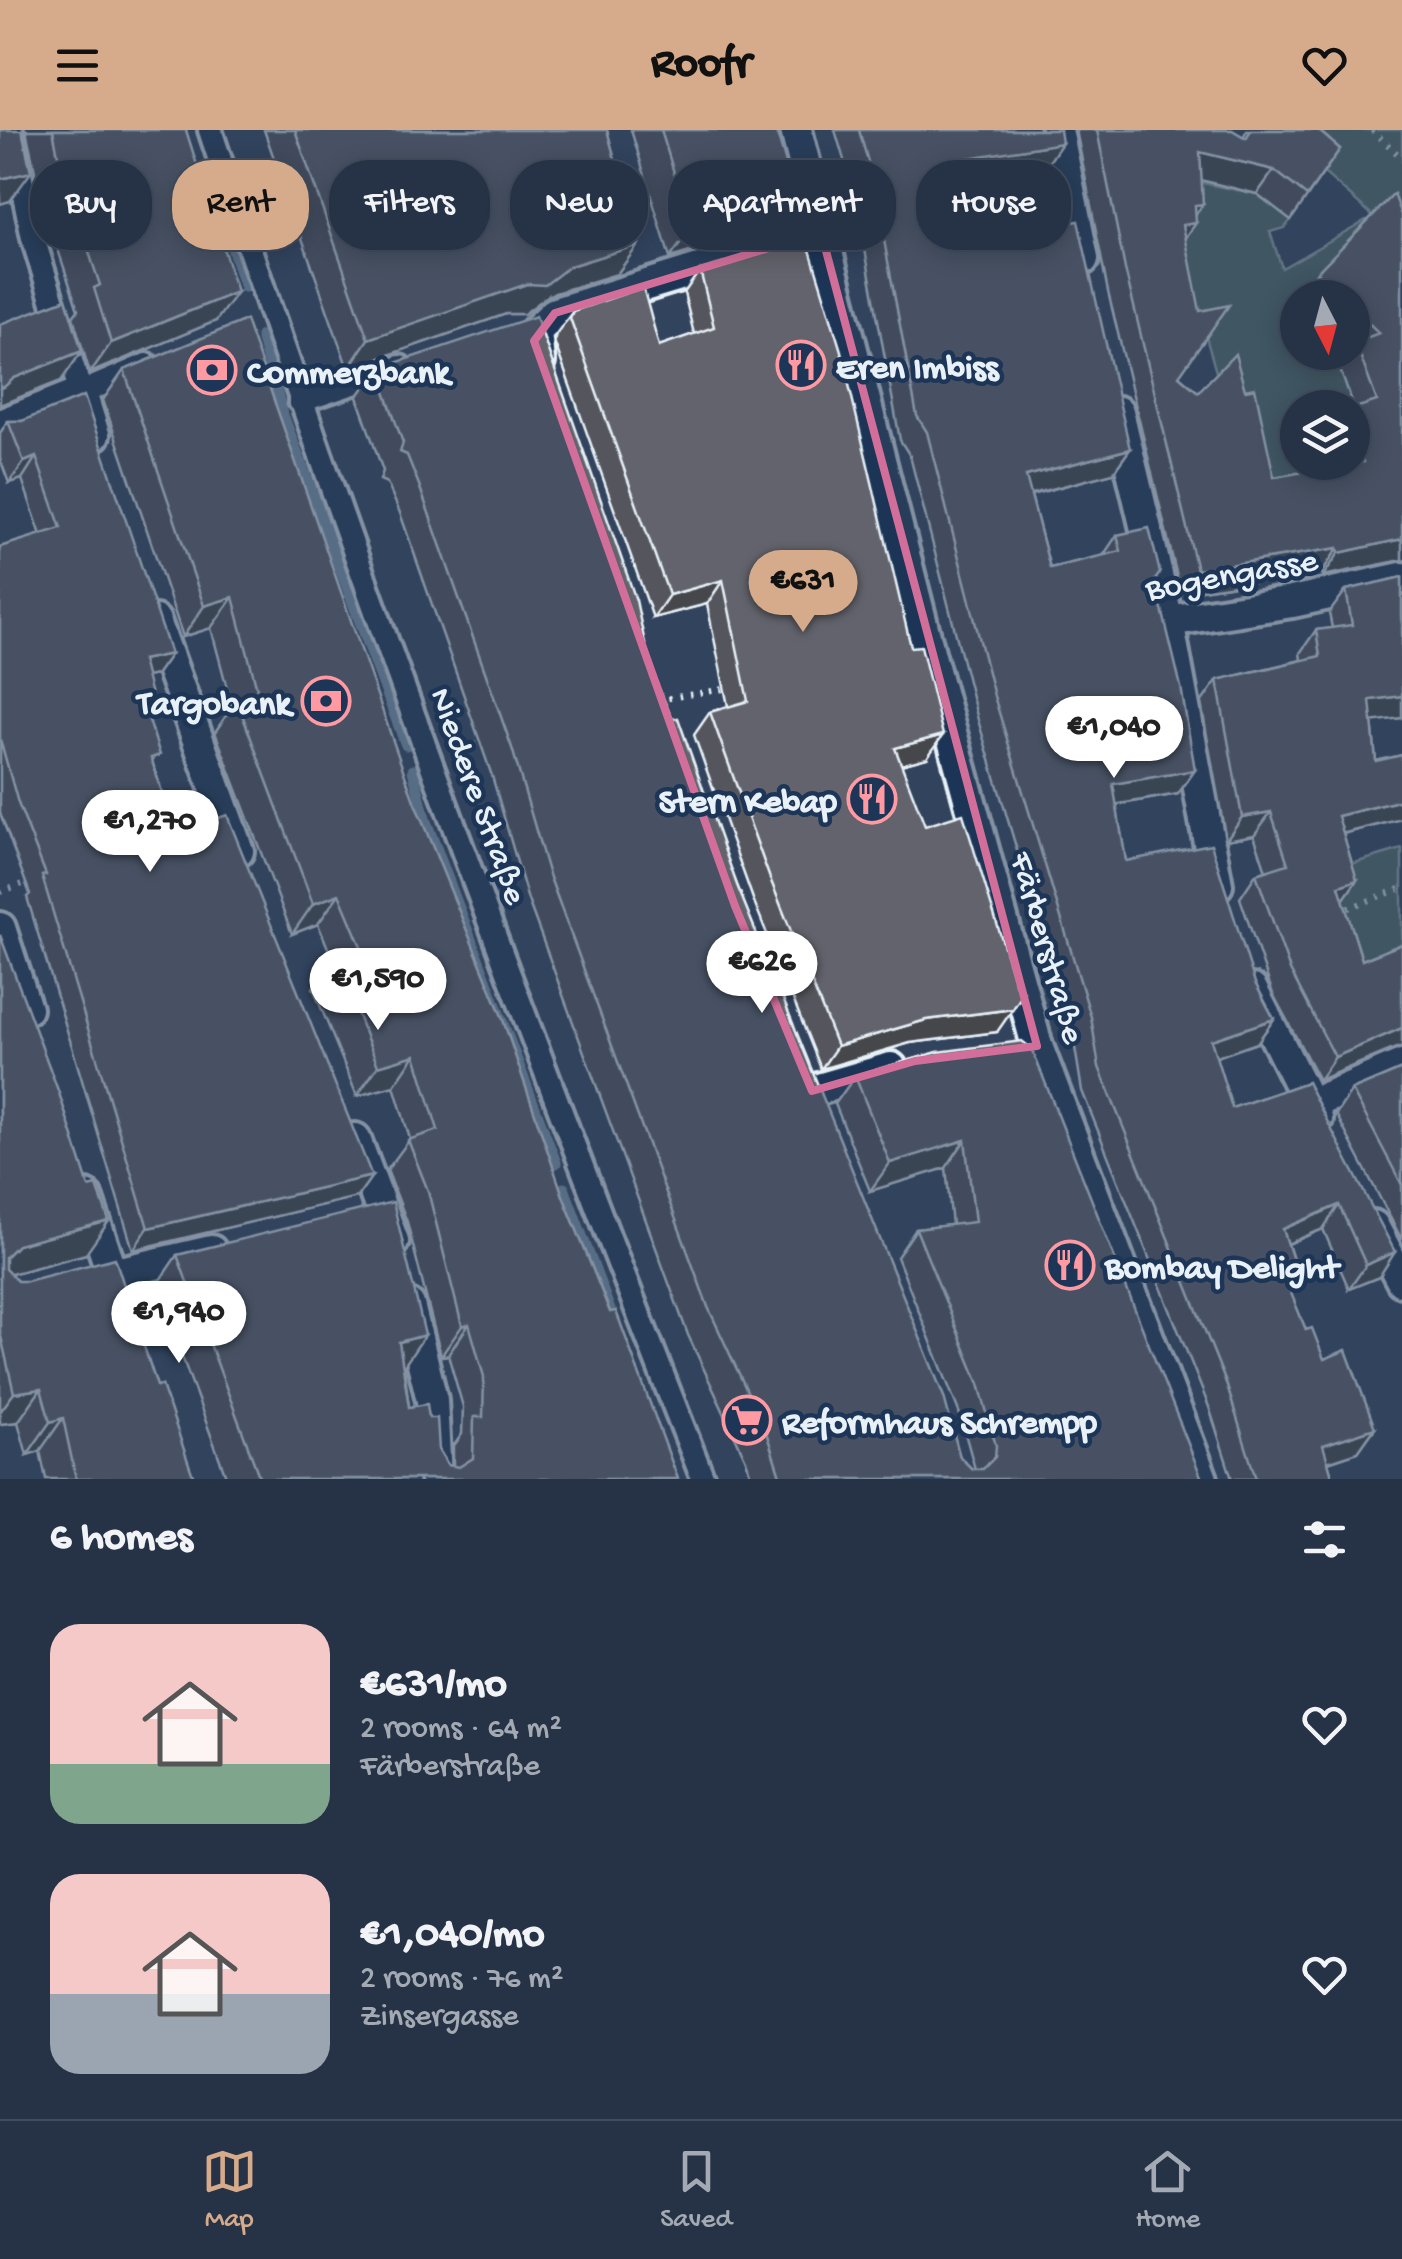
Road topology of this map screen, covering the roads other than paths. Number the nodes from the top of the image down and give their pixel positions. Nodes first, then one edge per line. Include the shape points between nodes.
1 (11, 130) edge
2 (210, 130) edge
3 (796, 130) edge
4 (1058, 130) edge
5 (803, 160) edge
6 (762, 250) edge
7 (826, 250) edge
8 (1090, 296) edge
9 (168, 356) edge
10 (421, 360) edge
11 (549, 389) edge
12 (1113, 392) edge
13 (81, 393) junction
14 (300, 401) junction
15 (0, 425) edge
16 (105, 468) edge
17 (1402, 578) edge
18 (148, 598) edge
19 (1168, 622) junction
20 (246, 871) edge
21 (1228, 920) edge
22 (0, 928) edge
23 (1245, 968) edge
24 (36, 1041) edge
25 (1037, 1046) junction
26 (1002, 1050) edge
27 (798, 1058) edge
28 (915, 1061) edge
29 (1402, 1065) edge
30 (812, 1091) junction
31 (340, 1102) edge
32 (1310, 1106) junction
33 (827, 1128) edge
34 (1328, 1140) edge
35 (79, 1173) edge
36 (1356, 1193) edge
37 (384, 1210) junction
38 (345, 1220) edge
39 (248, 1242) edge
40 (111, 1271) junction
41 (73, 1277) edge
42 (1402, 1281) edge
43 (134, 1330) edge
44 (436, 1479) edge
45 (703, 1479) edge
46 (1202, 1479) edge

1 - 13 street via 33,238
2 - 14 street, Niedere Straße via 262,318
3 - 5 street, Färberstraße
4 - 8 street
6 - 11 street via 555,313 524,330
7 - 25 street, Färberstraße
9 - 13 street
10 - 14 street
12 - 19 street
13 - 15 street
13 - 16 street
14 - 45 street, Niedere Straße via 579,1165
17 - 19 street, Bogengasse
18 - 20 street
19 - 21 street via 1201,818
22 - 24 street
23 - 32 street
25 - 26 street
25 - 46 street, Färberstraße
27 - 30 street
28 - 30 street
29 - 32 street
30 - 33 street
31 - 37 street
32 - 34 street
35 - 40 street
36 - 42 street
37 - 38 street
37 - 44 street via 432,1400
39 - 40 street
40 - 41 street
40 - 43 street

